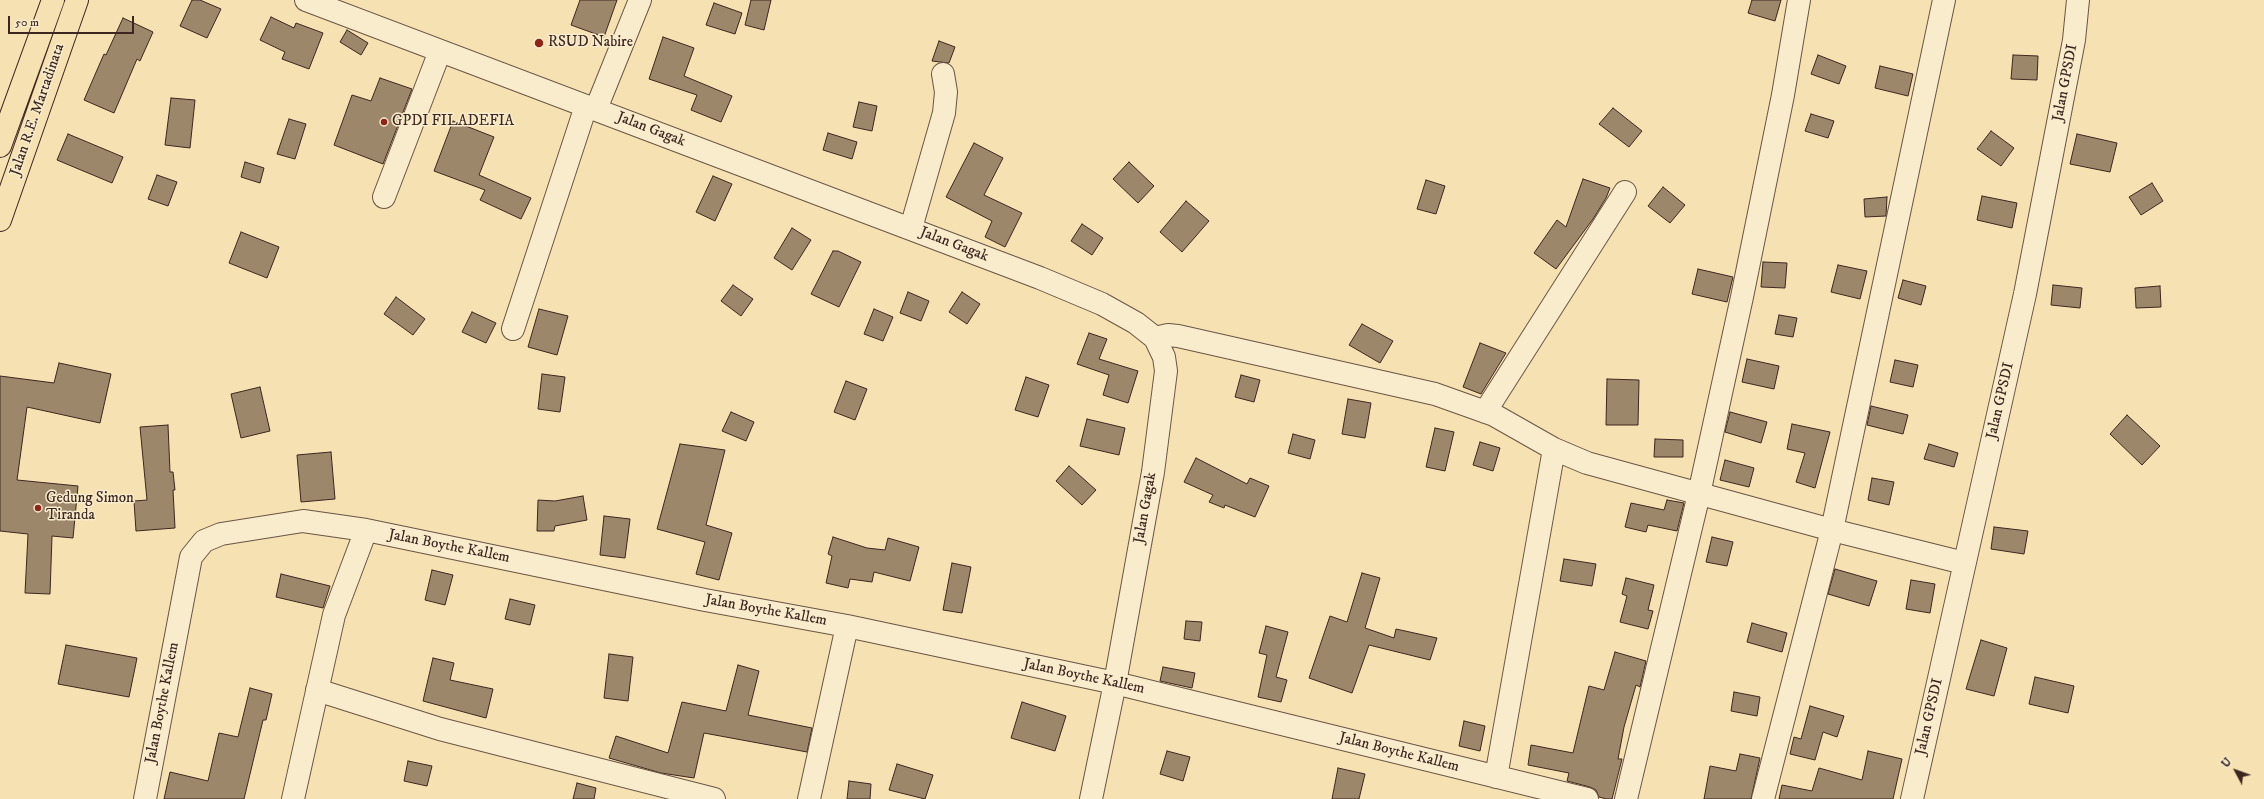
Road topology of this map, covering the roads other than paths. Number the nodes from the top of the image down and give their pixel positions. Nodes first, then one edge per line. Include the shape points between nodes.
1 (53, 0) edge
2 (77, 0) edge
3 (306, 0) edge
4 (640, 0) edge
5 (1799, 0) edge
6 (1944, 0) edge
7 (2078, 0) edge
8 (440, 51) junction
9 (943, 74) dead end
10 (591, 108) junction
11 (0, 146) edge
12 (1625, 192) dead end
13 (384, 197) dead end
14 (0, 220) edge
15 (911, 228) junction
16 (513, 329) dead end
17 (1155, 338) junction
18 (1485, 412) junction
19 (1554, 449) junction
20 (1699, 494) junction
21 (366, 530) junction
22 (1832, 530) junction
23 (1964, 563) junction
24 (847, 626) junction
25 (1115, 683) junction
26 (317, 690) junction
27 (1496, 777) junction
28 (145, 799) edge
29 (293, 799) edge
30 (714, 799) edge
31 (809, 799) edge
32 (1091, 799) edge
33 (1587, 799) edge
34 (1626, 799) edge
35 (1763, 799) edge
36 (1912, 799) edge

1 - 11 highway, Jalan R.E. Martadinata
2 - 14 highway, Jalan R.E. Martadinata
3 - 8 street, Jalan Gagak
4 - 10 street
5 - 20 street via 1746,281
6 - 22 street
7 - 23 street, Jalan GPSDI via 2074,40 2025,294
8 - 10 street, Jalan Gagak
8 - 13 street
9 - 15 street via 946,92 944,113
10 - 15 street, Jalan Gagak
10 - 16 street
12 - 18 street
15 - 17 street, Jalan Gagak via 1102,304 1136,323
17 - 18 street via 1178,336 1435,394
17 - 25 street, Jalan Gagak via 1164,357 1166,371 1153,472
18 - 19 street
19 - 20 street via 1602,468
19 - 27 street
20 - 22 street
20 - 34 street
21 - 24 street, Jalan Boythe Kallem via 705,600
21 - 26 street via 334,615
21 - 28 street, Jalan Boythe Kallem via 303,521 221,534 204,541 196,548 191,557
22 - 23 street
22 - 35 street
23 - 36 street, Jalan GPSDI
24 - 25 street, Jalan Boythe Kallem
24 - 31 street
25 - 27 street, Jalan Boythe Kallem
25 - 32 street, Jalan Gagak
26 - 29 street
26 - 30 street via 440,729
27 - 33 street, Jalan Boythe Kallem

